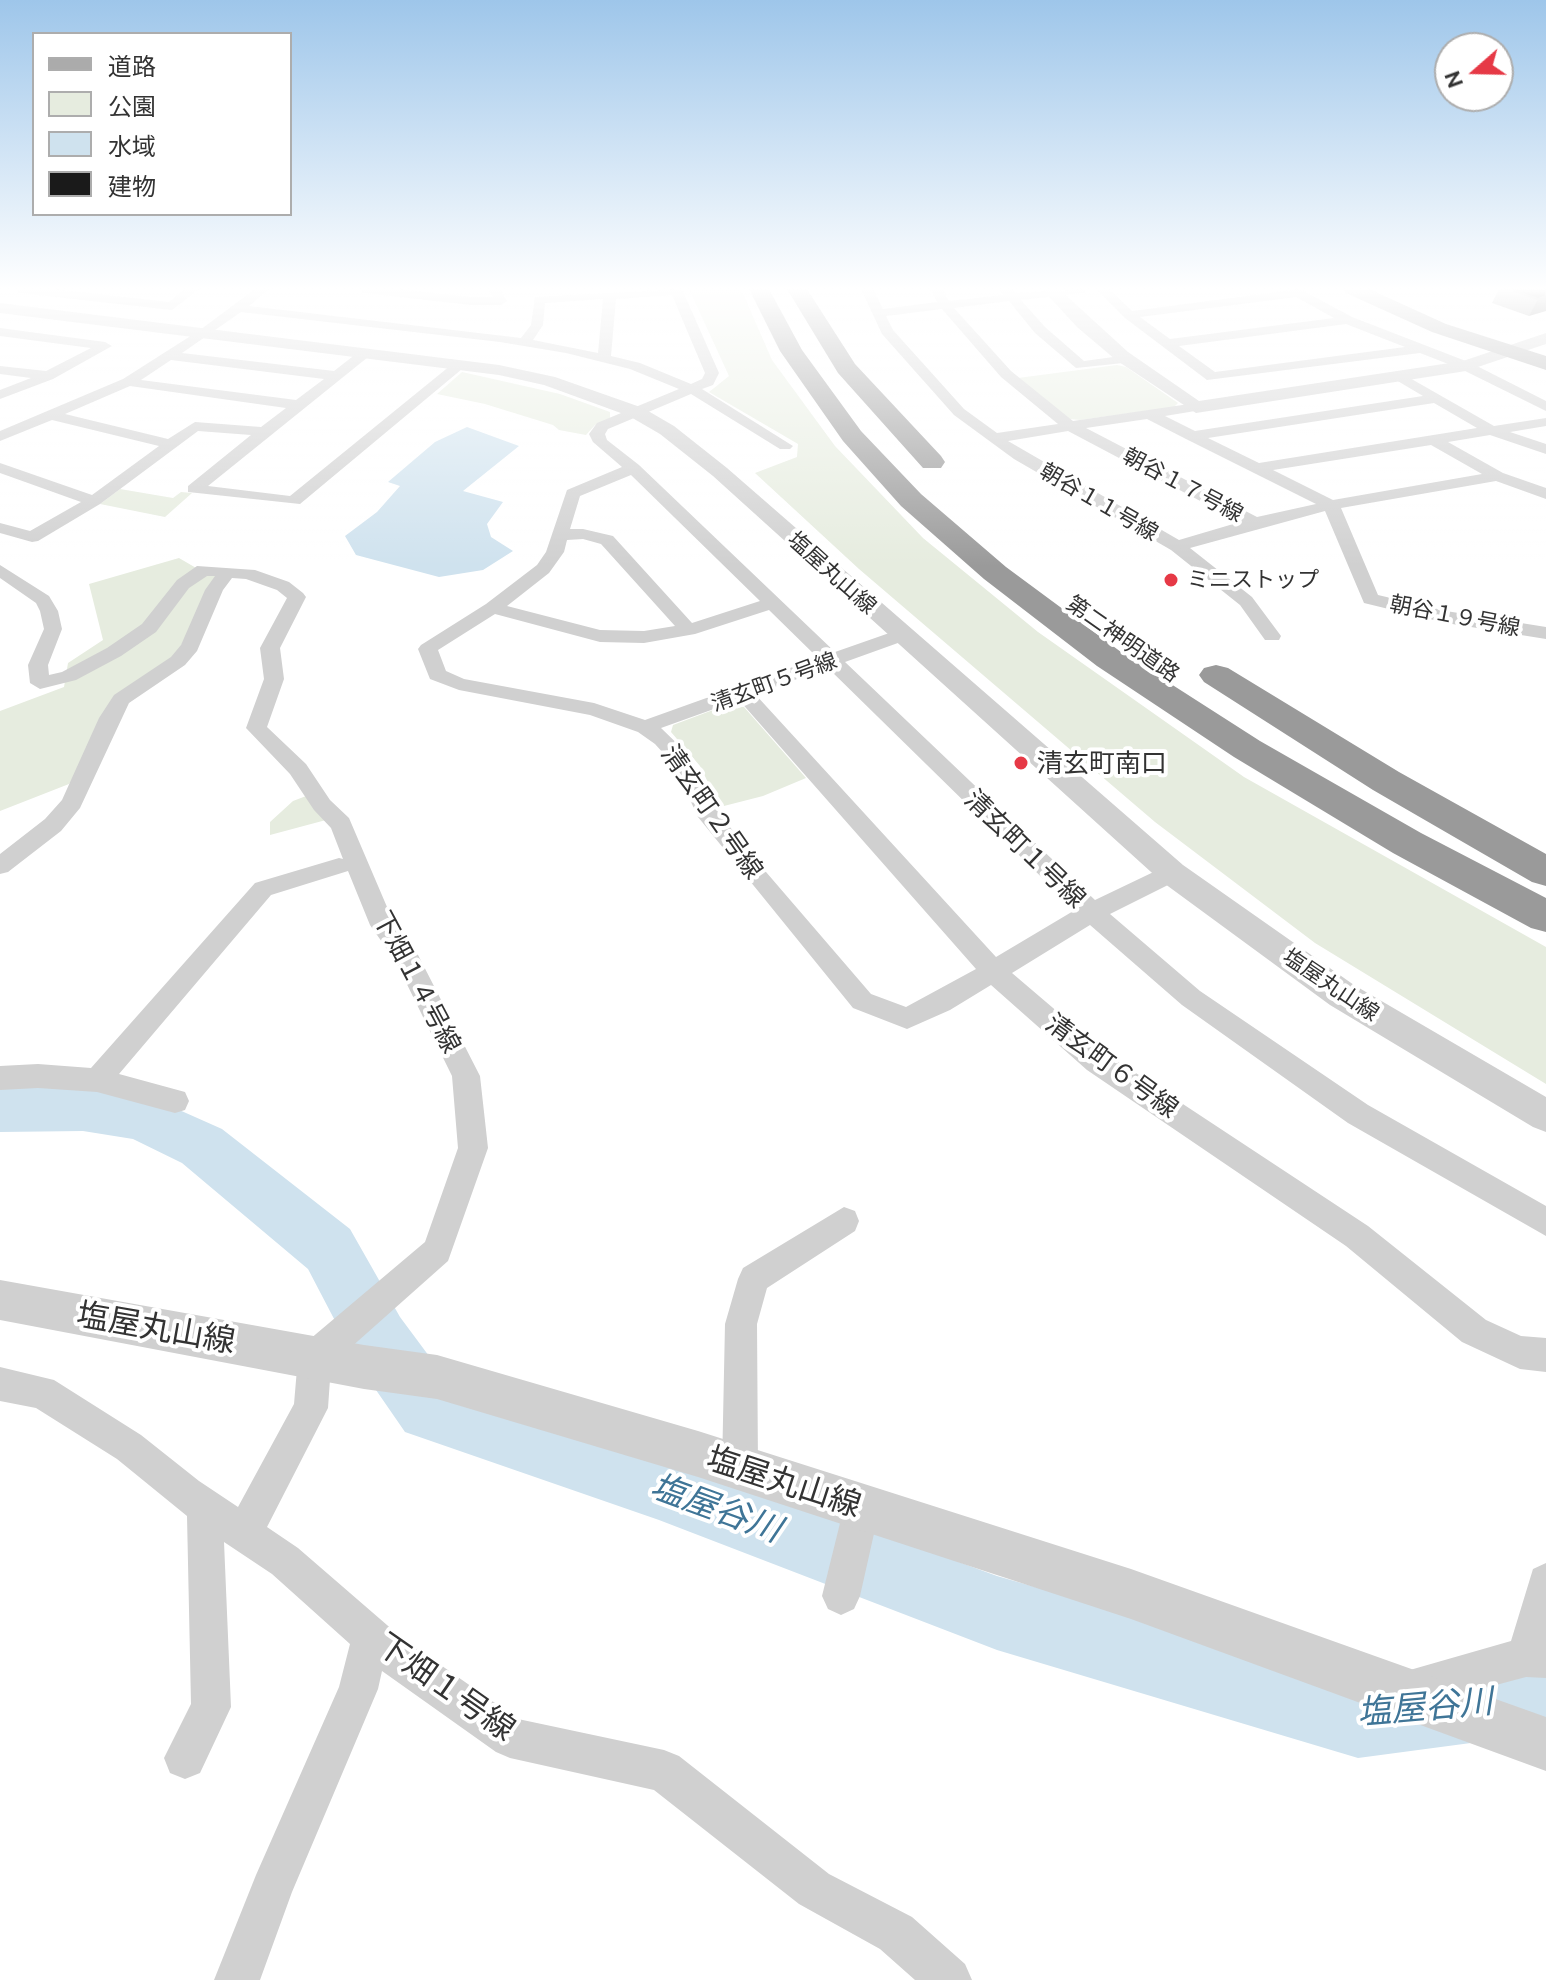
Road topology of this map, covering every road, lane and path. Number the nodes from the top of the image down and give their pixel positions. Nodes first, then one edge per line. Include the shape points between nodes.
1 (34, 381) edge
2 (330, 381) edge
3 (440, 381) edge
4 (550, 381) edge
5 (673, 381) edge
6 (708, 381) edge
7 (812, 381) edge
8 (816, 381) edge
9 (841, 381) edge
10 (858, 381) edge
11 (930, 381) edge
12 (1015, 381) edge
13 (1160, 381) edge
14 (1371, 381) edge
15 (1409, 381) edge
16 (1496, 381) edge
17 (128, 382) joint
18 (692, 389) junction
19 (0, 395) edge
20 (1437, 398) junction
21 (300, 405) junction
22 (1196, 407) junction
23 (1546, 407) edge
24 (830, 408) junction
25 (636, 412) junction
26 (1149, 414) junction
27 (51, 415) junction
28 (1546, 422) edge
29 (1070, 426) junction
30 (264, 432) junction
31 (1494, 432) junction
32 (0, 436) edge
33 (1191, 436) junction
34 (995, 438) junction
35 (1433, 440) junction
36 (171, 444) junction
37 (785, 446) dead end
38 (1546, 449) edge
39 (932, 462) dead end
40 (0, 468) edge
41 (633, 468) junction
42 (1256, 468) junction
43 (1497, 476) junction
44 (1546, 494) edge
45 (94, 501) junction
46 (1331, 505) junction
47 (1255, 523) junction
48 (0, 528) edge
49 (559, 535) junction
50 (32, 537) junction
51 (1177, 546) junction
52 (11, 548) dead end
53 (0, 570) edge
54 (215, 571) junction
55 (772, 603) junction
56 (493, 608) junction
57 (688, 630) junction
58 (1546, 633) edge
59 (902, 635) junction
60 (1272, 636) dead end
61 (831, 661) junction
62 (1216, 675) dead end
63 (744, 694) junction
64 (645, 727) junction
65 (0, 866) edge
66 (339, 866) dead end
67 (1546, 872) edge
68 (1172, 873) junction
69 (1546, 886) edge
70 (1092, 912) junction
71 (1546, 917) edge
72 (994, 972) junction
73 (0, 1078) edge
74 (97, 1080) junction
75 (175, 1101) dead end
76 (1546, 1116) edge
77 (844, 1221) dead end
78 (1546, 1222) edge
79 (0, 1300) edge
80 (341, 1352) junction
81 (1546, 1355) edge
82 (0, 1384) edge
83 (740, 1468) junction
84 (205, 1507) junction
85 (862, 1507) junction
86 (244, 1533) junction
87 (1546, 1582) edge
88 (841, 1596) dead end
89 (371, 1636) junction
90 (1536, 1658) edge
91 (1402, 1690) junction
92 (1541, 1742) edge
93 (185, 1758) dead end
94 (237, 1980) edge
95 (949, 1980) edge

1 - 19 street
2 - 21 street
3 - 30 street via 294,501 194,489
4 - 25 street, 塩屋丸山線
5 - 18 street
6 - 18 street
7 - 24 highway, 第二神明道路
8 - 24 highway, 第二神明道路
9 - 69 highway, 第二神明道路 via 880,435 940,496 1029,572 1141,653 1371,793
10 - 39 highway
11 - 34 street, 朝谷１１号線
12 - 29 street, 朝谷１７号線
13 - 22 street
14 - 22 street
15 - 20 street
16 - 23 street
17 - 21 street
17 - 27 street
18 - 25 street
18 - 37 street
20 - 31 street
20 - 33 street
21 - 30 street
22 - 26 street
24 - 71 highway, 第二神明道路 via 911,500 995,573 1109,659 1308,786
25 - 41 street, 清玄町１号線 via 602,426 597,434
25 - 59 street, 塩屋丸山線 via 720,472
26 - 29 street
26 - 33 street
27 - 32 street
27 - 36 street
28 - 31 street
29 - 34 street
29 - 47 street, 朝谷１７号線
30 - 36 street via 195,426
31 - 35 street
31 - 38 street
33 - 42 street
34 - 51 street, 朝谷１１号線
35 - 42 street
35 - 43 street
36 - 45 street
40 - 45 street
41 - 49 street, 清玄町２号線 via 573,493
41 - 55 street, 清玄町１号線
42 - 46 street
43 - 44 street
43 - 46 street, 朝谷１１号線
45 - 50 street
46 - 47 street, 朝谷１１号線
46 - 58 street, 朝谷１９号線 via 1370,599
47 - 51 street, 朝谷１１号線
48 - 50 street
49 - 56 street, 清玄町２号線 via 543,569
49 - 57 street via 607,540
50 - 52 street
51 - 60 street via 1246,601
53 - 54 street via 43,600 49,611 53,629 38,665 40,683 69,676 114,652 149,628 183,584
54 - 65 street via 214,590 190,647 121,699 72,803 53,825
54 - 80 street, 下畑１４号線 via 249,574 297,597 270,648 274,679 256,728 298,769 341,824 382,925 406,956 466,1076 473,1148 437,1251 378,1301
55 - 57 street
55 - 61 street, 清玄町１号線
56 - 57 street via 600,636
56 - 64 street, 清玄町２号線 via 428,649 437,675 459,684 594,709
59 - 61 street, 清玄町５号線
59 - 68 street, 塩屋丸山線
61 - 63 street, 清玄町５号線
61 - 70 street, 清玄町１号線
62 - 67 highway via 1399,789
63 - 64 street, 清玄町５号線
63 - 72 street, 清玄町６号線
64 - 72 street, 清玄町２号線 via 683,762 706,812 862,1001 907,1018
66 - 74 street via 263,889
68 - 70 street, 清玄町２号線
68 - 76 street, 塩屋丸山線 via 1342,995
70 - 72 street, 清玄町２号線
70 - 78 street, 清玄町１号線 via 1191,998 1358,1114
72 - 81 street, 清玄町６号線 via 1097,1062 1357,1236 1474,1331 1520,1352
73 - 74 street
74 - 75 street
77 - 83 street via 754,1279 741,1324
79 - 80 street, 塩屋丸山線
80 - 83 street, 塩屋丸山線
80 - 86 street
82 - 84 street, 下畑１号線 via 42,1392 129,1447
83 - 85 street, 塩屋丸山線
84 - 86 street, 下畑１号線
84 - 93 street via 211,1707
85 - 88 street
85 - 91 street, 塩屋丸山線
86 - 89 street, 下畑１号線 via 285,1561
87 - 90 street
89 - 94 street via 358,1689
89 - 95 street, 下畑１号線 via 510,1738 664,1771 814,1889 896,1933
90 - 91 street
91 - 92 street, 塩屋丸山線

